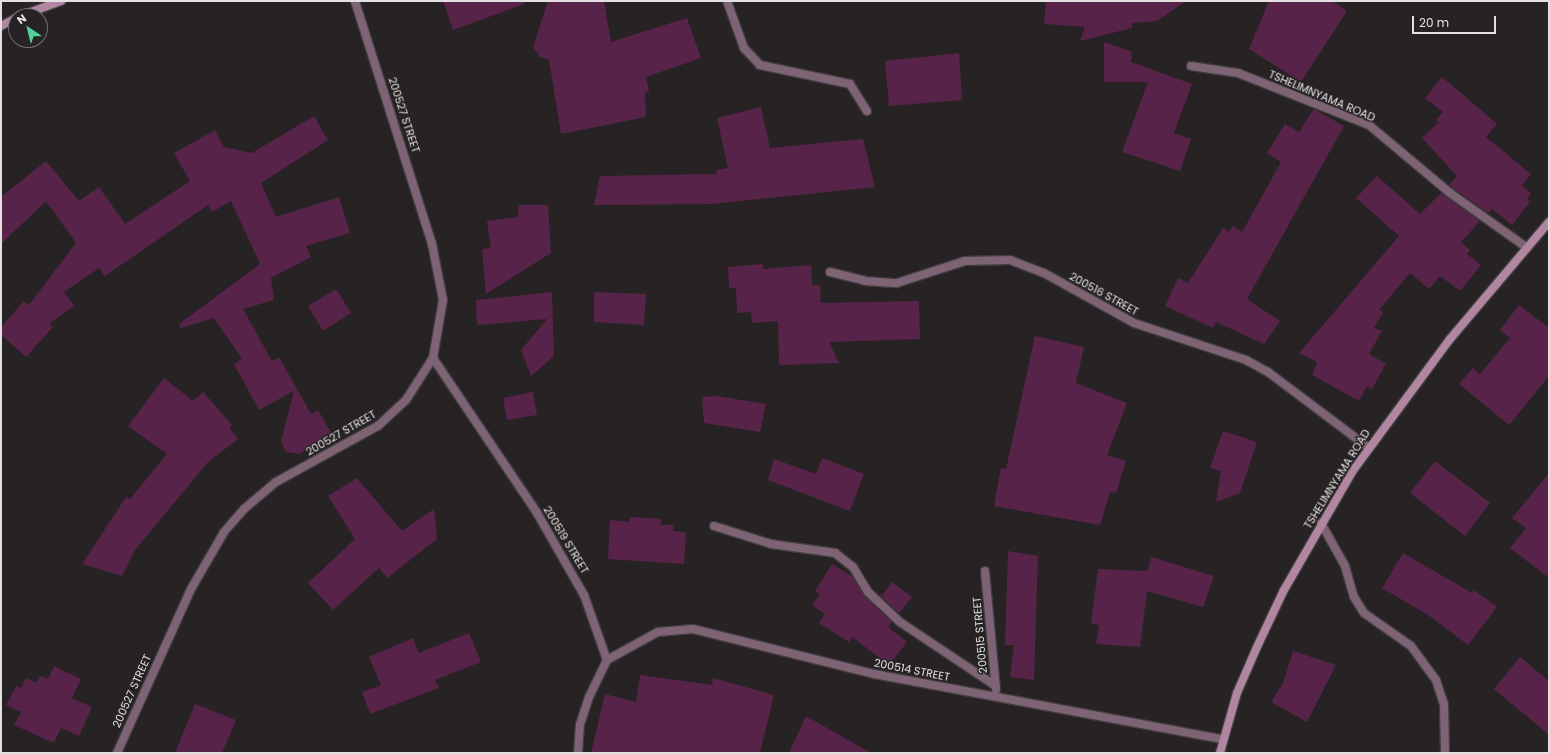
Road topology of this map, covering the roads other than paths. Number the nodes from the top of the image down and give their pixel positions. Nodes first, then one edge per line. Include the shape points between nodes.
1 (61, 1) edge
2 (355, 1) edge
3 (727, 1) edge
4 (42, 8) edge
5 (1191, 66) dead end
6 (867, 111) dead end
7 (1549, 222) edge
8 (1526, 247) junction
9 (830, 272) dead end
10 (433, 358) junction
11 (1368, 447) junction
12 (1321, 523) junction
13 (714, 526) dead end
14 (985, 571) dead end
15 (607, 660) junction
16 (996, 686) junction
17 (998, 697) junction
18 (1222, 740) junction
19 (116, 753) edge
20 (578, 753) edge
21 (1220, 753) edge
22 (1445, 753) edge

1 - 4 street
2 - 10 street, 200527 STREET via 432,244 443,300
3 - 6 street via 744,48 760,65 850,84
5 - 8 street, TSHELIMNYAMA ROAD via 1238,73 1369,125 1450,192
7 - 8 street, TSHELIMNYAMA ROAD
8 - 11 street, TSHELIMNYAMA ROAD
9 - 11 street, 200516 STREET via 865,281 897,283 965,261 1010,260 1044,273 1134,324 1262,369
10 - 15 street, 200519 STREET via 572,569
10 - 19 street, 200527 STREET via 406,400 378,426 276,482 244,509 224,532 191,589
11 - 12 street, TSHELIMNYAMA ROAD
12 - 18 street, TSHELIMNYAMA ROAD via 1257,647
12 - 22 street via 1345,566 1354,597 1364,613 1411,646 1436,680 1444,704
13 - 16 street via 771,544 835,553 853,567 868,592 900,622
14 - 16 street, 200515 STREET
15 - 17 street, 200514 STREET via 658,632 693,629 874,674
15 - 20 street via 589,697 580,724
16 - 17 street, 200515 STREET
17 - 18 street, 200514 STREET
18 - 21 street, TSHELIMNYAMA ROAD

